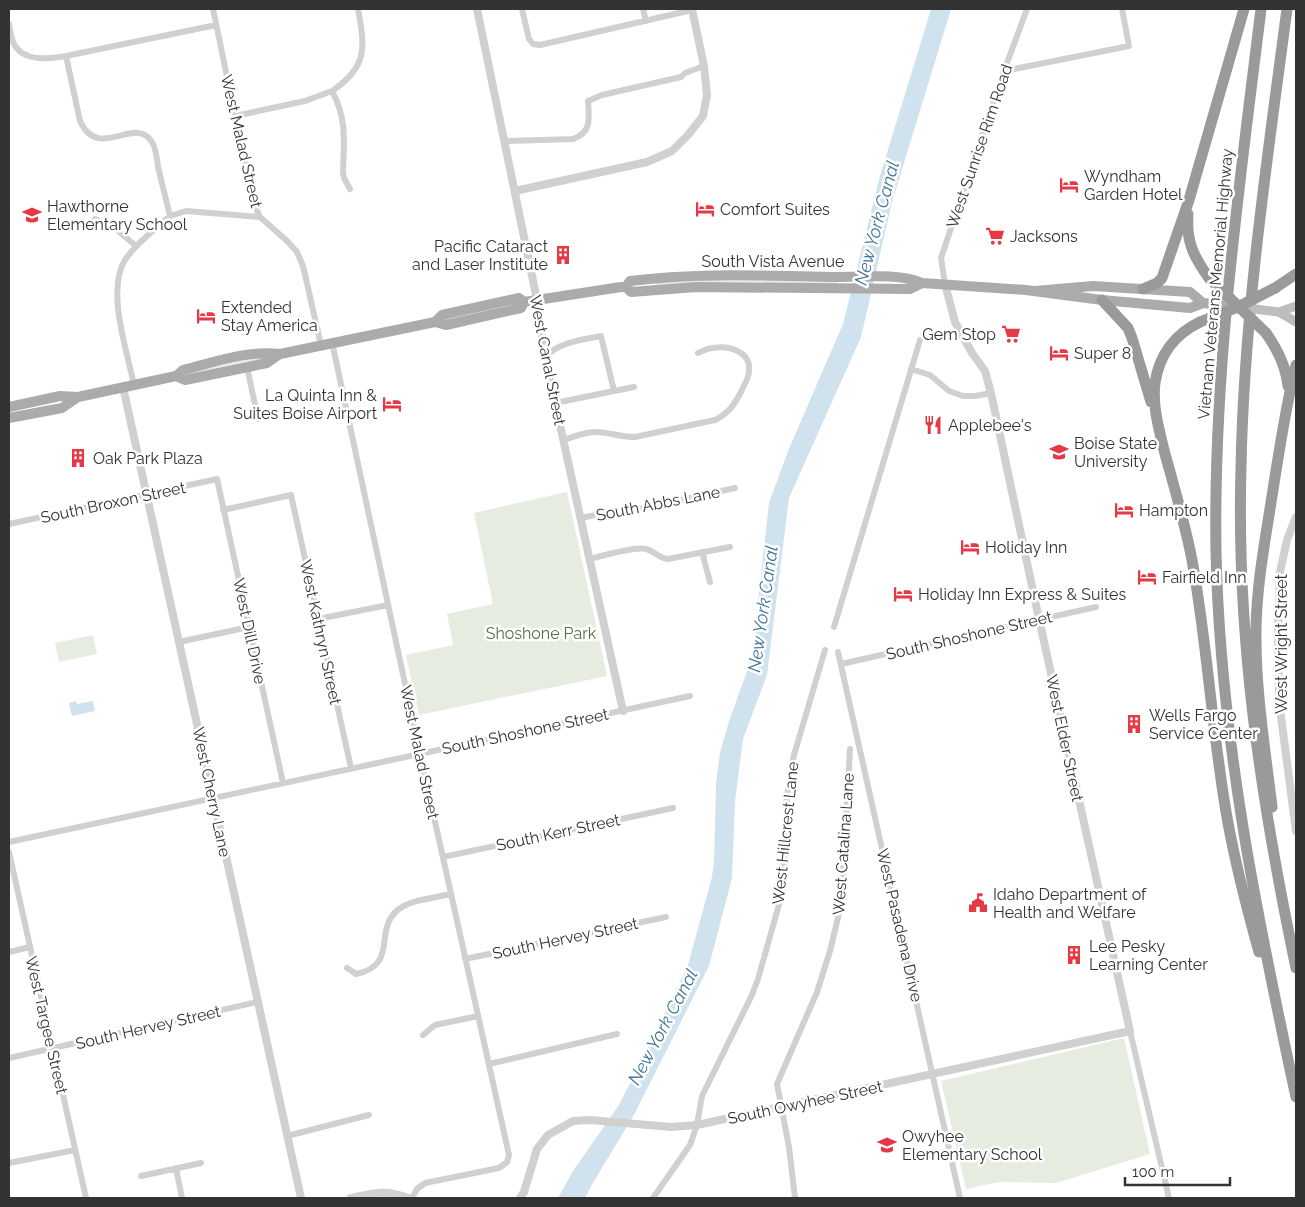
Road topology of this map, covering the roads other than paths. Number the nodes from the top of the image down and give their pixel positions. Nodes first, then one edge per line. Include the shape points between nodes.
1 (213, 9) edge
2 (358, 9) edge
3 (477, 9) edge
4 (522, 9) edge
5 (643, 9) edge
6 (692, 9) edge
7 (1027, 9) edge
8 (1122, 9) edge
9 (1244, 9) edge
10 (1261, 9) edge
11 (1287, 9) edge
12 (646, 22) junction
13 (9, 24) edge
14 (216, 25) junction
15 (66, 56) junction
16 (704, 66) junction
17 (1004, 71) junction
18 (332, 91) junction
19 (236, 116) junction
20 (504, 141) junction
21 (350, 189) dead end
22 (515, 191) junction
23 (1189, 200) junction
24 (170, 216) junction
25 (260, 216) junction
26 (95, 220) dead end
27 (136, 246) junction
28 (1296, 274) edge
29 (922, 284) junction
30 (944, 284) junction
31 (626, 287) junction
32 (1143, 289) junction
33 (1036, 291) junction
34 (537, 300) junction
35 (1102, 300) junction
36 (1203, 303) junction
37 (1296, 306) edge
38 (1238, 307) junction
39 (1279, 312) junction
40 (1296, 322) edge
41 (920, 340) dead end
42 (332, 342) junction
43 (320, 345) junction
44 (698, 353) dead end
45 (280, 354) junction
46 (545, 356) junction
47 (1296, 365) edge
48 (247, 368) junction
49 (911, 369) junction
50 (176, 376) junction
51 (134, 385) junction
52 (123, 387) junction
53 (634, 387) dead end
54 (614, 391) junction
55 (991, 393) junction
56 (78, 396) junction
57 (1288, 398) junction
58 (555, 402) junction
59 (9, 407) edge
60 (9, 418) edge
61 (258, 419) dead end
62 (1159, 427) junction
63 (564, 440) junction
64 (216, 479) joint
65 (735, 488) dead end
66 (146, 494) junction
67 (223, 510) junction
68 (1296, 517) edge
69 (581, 518) junction
70 (9, 524) edge
71 (730, 547) dead end
72 (702, 552) junction
73 (590, 559) junction
74 (710, 582) dead end
75 (388, 605) junction
76 (1096, 607) dead end
77 (318, 619) junction
78 (1039, 620) junction
79 (834, 626) dead end
80 (249, 627) junction
81 (179, 642) junction
82 (825, 650) dead end
83 (838, 652) dead end
84 (841, 664) junction
85 (690, 696) dead end
86 (623, 711) junction
87 (850, 749) dead end
88 (420, 754) junction
89 (351, 768) junction
90 (283, 783) junction
91 (213, 798) junction
92 (673, 808) dead end
93 (1296, 831) edge
94 (9, 842) edge
95 (9, 852) edge
96 (443, 857) junction
97 (451, 894) junction
98 (666, 918) dead end
99 (1290, 940) junction
100 (30, 947) junction
101 (9, 952) edge
102 (465, 959) junction
103 (347, 968) dead end
104 (1296, 968) edge
105 (257, 1002) junction
106 (478, 1016) junction
107 (1281, 1028) junction
108 (1130, 1031) junction
109 (617, 1034) dead end
110 (423, 1035) dead end
111 (52, 1049) junction
112 (9, 1058) edge
113 (488, 1064) junction
114 (933, 1074) junction
115 (1296, 1097) edge
116 (781, 1107) junction
117 (369, 1115) dead end
118 (697, 1125) junction
119 (286, 1136) junction
120 (75, 1150) junction
121 (201, 1162) dead end
122 (9, 1163) edge
123 (176, 1168) junction
124 (140, 1176) dead end
125 (369, 1196) edge
126 (86, 1198) edge
127 (182, 1198) edge
128 (300, 1198) edge
129 (351, 1198) edge
130 (410, 1198) edge
131 (520, 1198) edge
132 (654, 1198) edge
133 (795, 1198) edge
134 (960, 1198) edge
135 (1170, 1198) edge

1 - 14 street, West Malad Street
2 - 18 street via 363,36 362,54 355,72
3 - 20 street, West Canal Street
4 - 12 street via 529,39 532,44 540,45
5 - 12 street
6 - 12 street
6 - 16 street
7 - 17 street, West Sunrise Rim Road
8 - 17 street via 1129,46
9 - 23 highway
10 - 107 highway, Vietnam Veterans Memorial Highway via 1223,336 1216,554 1223,674 1238,803
11 - 99 highway via 1253,276 1240,468 1246,654 1260,778
13 - 15 street via 14,45 25,55
14 - 15 street
14 - 19 street, West Malad Street
15 - 24 street via 84,130 98,139 134,132 145,136 154,145
16 - 20 street via 681,77 588,101 587,129 582,136
16 - 22 street via 707,95 703,116 672,151 647,162
17 - 30 street, West Sunrise Rim Road via 941,258
18 - 19 street via 305,101
18 - 21 street via 339,102 345,127 343,172
19 - 25 street, West Malad Street via 253,202
20 - 22 street, West Canal Street
22 - 34 street, West Canal Street
23 - 32 highway via 1162,278
23 - 38 highway, bridge via 1188,238 1195,260
24 - 25 street via 186,211
24 - 27 street
25 - 43 street, West Malad Street via 297,252
26 - 27 street via 111,225
27 - 51 street via 121,268 116,291
28 - 38 highway, bridge
29 - 30 main road, South Vista Avenue
29 - 31 main road, South Vista Avenue via 910,289 874,290 696,287 631,292
29 - 31 main road, South Vista Avenue via 910,278 714,275 630,281
30 - 33 main road, South Vista Avenue
30 - 55 street, West Elder Street via 955,322 985,372
31 - 34 main road, South Vista Avenue
32 - 33 main road, South Vista Avenue via 1093,286
32 - 36 main road, South Vista Avenue via 1190,292
33 - 35 main road, South Vista Avenue
34 - 42 main road, South Vista Avenue via 524,302 521,308 446,325 435,322
34 - 46 street, West Canal Street
35 - 36 main road, South Vista Avenue via 1190,308
35 - 62 highway via 1130,333
36 - 38 main road, South Vista Avenue, bridge
37 - 39 main road, South Vista Avenue
38 - 39 main road, South Vista Avenue, bridge
38 - 57 highway, bridge via 1266,333 1281,357
38 - 62 highway, bridge via 1192,326 1167,350 1155,383
39 - 40 main road, South Vista Avenue
41 - 49 street
42 - 43 main road, South Vista Avenue
42 - 75 street, West Malad Street
43 - 45 main road, South Vista Avenue
44 - 63 street via 712,348 732,348 742,352 748,360 748,377 733,407 725,415 635,437 593,432
45 - 48 main road, South Vista Avenue via 267,363
45 - 50 main road, South Vista Avenue via 245,355 183,370
46 - 54 street via 560,346 601,336
46 - 58 street, West Canal Street
47 - 57 highway
48 - 50 main road, South Vista Avenue via 185,380
48 - 61 street
49 - 55 street via 930,375 949,391 963,396
49 - 79 street
50 - 51 main road, South Vista Avenue
51 - 52 main road, South Vista Avenue
52 - 56 main road, South Vista Avenue
52 - 66 street, West Cherry Lane
53 - 54 street
54 - 58 street
55 - 78 street, West Elder Street
56 - 59 main road, South Vista Avenue via 60,396
56 - 60 main road, South Vista Avenue via 62,408
57 - 99 highway via 1261,558 1256,630 1262,721
58 - 63 street, West Canal Street
62 - 107 highway via 1192,559 1229,830 1251,924
63 - 69 street, West Canal Street
64 - 66 street, South Broxon Street
64 - 67 street, West Dill Drive
65 - 69 street, South Abbs Lane
66 - 70 street, South Broxon Street
66 - 81 street, West Cherry Lane
67 - 77 street, West Kathryn Street via 291,495
67 - 80 street, West Dill Drive
68 - 93 street, West Wright Street via 1280,572 1278,635 1279,701
69 - 73 street, West Canal Street
71 - 72 street
72 - 73 street via 668,559 639,548
72 - 74 street
73 - 86 street, West Canal Street
75 - 77 street
75 - 88 street, West Malad Street
76 - 78 street, South Shoshone Street
77 - 89 street, West Kathryn Street
78 - 84 street, South Shoshone Street
78 - 108 street, West Elder Street
80 - 81 street
80 - 90 street, West Dill Drive
81 - 91 street, West Cherry Lane
82 - 118 street, West Hillcrest Lane via 794,755 787,794 782,894 758,979 702,1096
83 - 84 street, West Pasadena Drive
84 - 114 street, West Pasadena Drive
85 - 86 street, South Shoshone Street
86 - 88 street, South Shoshone Street
87 - 116 street, West Catalina Lane via 841,906 818,992 777,1084
88 - 89 street, South Shoshone Street
88 - 96 street, West Malad Street
89 - 90 street, South Shoshone Street
90 - 91 street, South Shoshone Street
91 - 94 street, South Shoshone Street
91 - 105 street, West Cherry Lane
92 - 96 street, South Kerr Street
95 - 100 street, West Targee Street
96 - 97 street, West Malad Street
97 - 102 street, West Malad Street
97 - 103 street via 401,908 388,922 379,962 362,973 356,974
98 - 102 street, South Hervey Street
99 - 104 highway
100 - 101 street
100 - 111 street, West Targee Street
102 - 106 street, West Malad Street
105 - 111 street, South Hervey Street
105 - 119 street, West Cherry Lane
106 - 110 street via 435,1025
106 - 113 street, West Malad Street
107 - 115 highway, Vietnam Veterans Memorial Highway
108 - 114 street, South Owyhee Street
108 - 135 street, West Elder Street
109 - 113 street
111 - 112 street, South Hervey Street
111 - 120 street, West Targee Street
113 - 130 street, West Malad Street via 509,1155 507,1162 499,1168 425,1183
114 - 116 street, South Owyhee Street
114 - 134 street, West Pasadena Drive
116 - 118 street, South Owyhee Street
116 - 133 street, West Catalina Lane via 790,1147
117 - 119 street
118 - 131 street, South Owyhee Street via 671,1127 573,1121 548,1135 537,1149
118 - 132 street, West Hillcrest Lane via 690,1145
119 - 128 street, West Cherry Lane
120 - 122 street
120 - 126 street, West Targee Street
121 - 123 street
123 - 124 street
123 - 127 street
125 - 129 street
125 - 130 street via 394,1192

